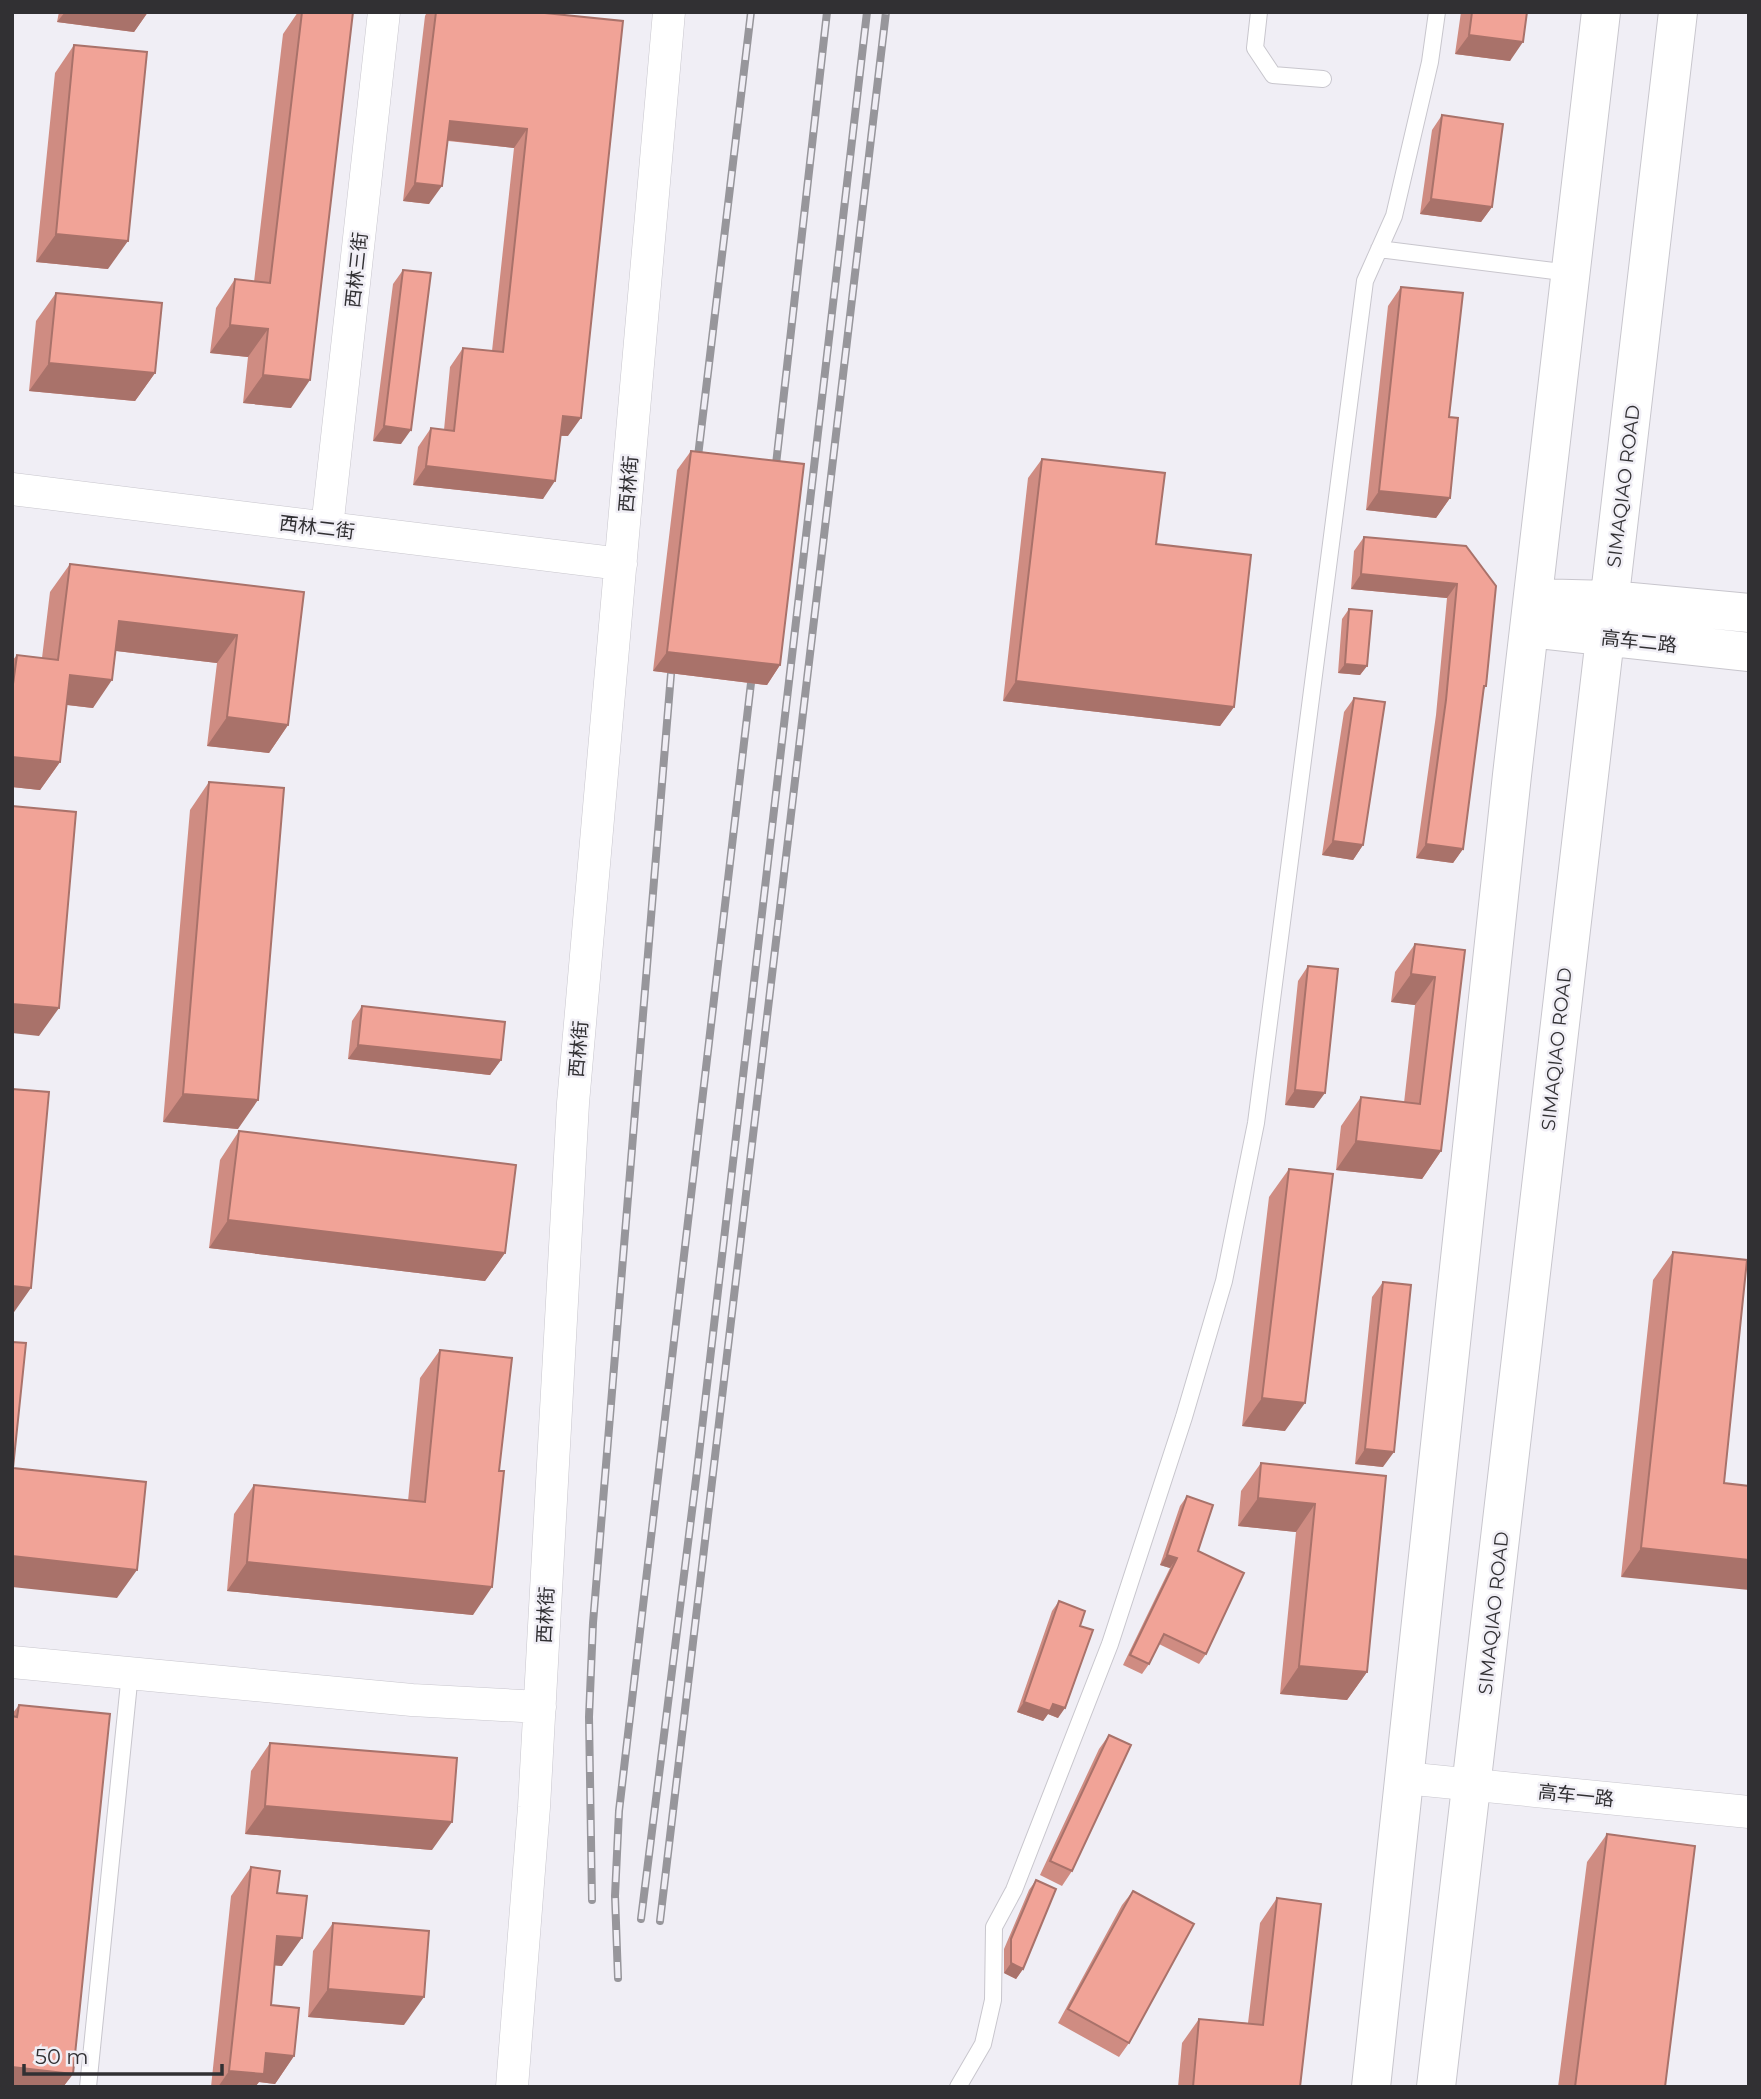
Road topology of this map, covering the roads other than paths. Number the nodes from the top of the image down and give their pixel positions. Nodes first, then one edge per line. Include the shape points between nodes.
1 (384, 12) edge
2 (669, 12) edge
3 (1259, 12) edge
4 (1437, 12) edge
5 (1601, 12) edge
6 (1678, 12) edge
7 (1323, 79) dead end
8 (1379, 249) junction
9 (1570, 273) junction
10 (12, 489) edge
11 (327, 528) junction
12 (621, 564) junction
13 (1610, 600) junction
14 (1531, 613) junction
15 (1749, 613) edge
16 (1603, 638) junction
17 (1749, 652) edge
18 (12, 1662) edge
19 (130, 1673) junction
20 (540, 1707) junction
21 (1404, 1778) junction
22 (1473, 1785) junction
23 (1749, 1812) edge
24 (88, 2087) edge
25 (512, 2087) edge
26 (958, 2087) edge
27 (1371, 2087) edge
28 (1436, 2087) edge

1 - 11 street, 西林三街
2 - 12 street, 西林街
3 - 7 lane via 1255,48 1273,75
4 - 8 lane via 1394,216
5 - 9 main road
6 - 13 main road, SIMAQIAO ROAD
8 - 9 lane
8 - 26 lane via 1365,281 1256,1123 1224,1281 1110,1644 1014,1890 994,1927 993,2000 984,2044
9 - 14 main road
10 - 11 street, 西林二街
11 - 12 street, 西林二街
12 - 20 street, 西林街 via 573,1103
13 - 14 main road, 高车二路
13 - 15 main road, 高车二路
13 - 16 main road, SIMAQIAO ROAD
14 - 16 main road, 高车二路
14 - 21 main road
16 - 17 main road, 高车二路
16 - 22 main road, SIMAQIAO ROAD
18 - 19 street
19 - 20 street via 412,1700
19 - 24 lane
20 - 25 street, 西林街
21 - 22 street, 高车一路
21 - 27 main road
22 - 23 street, 高车一路
22 - 28 main road, SIMAQIAO ROAD

